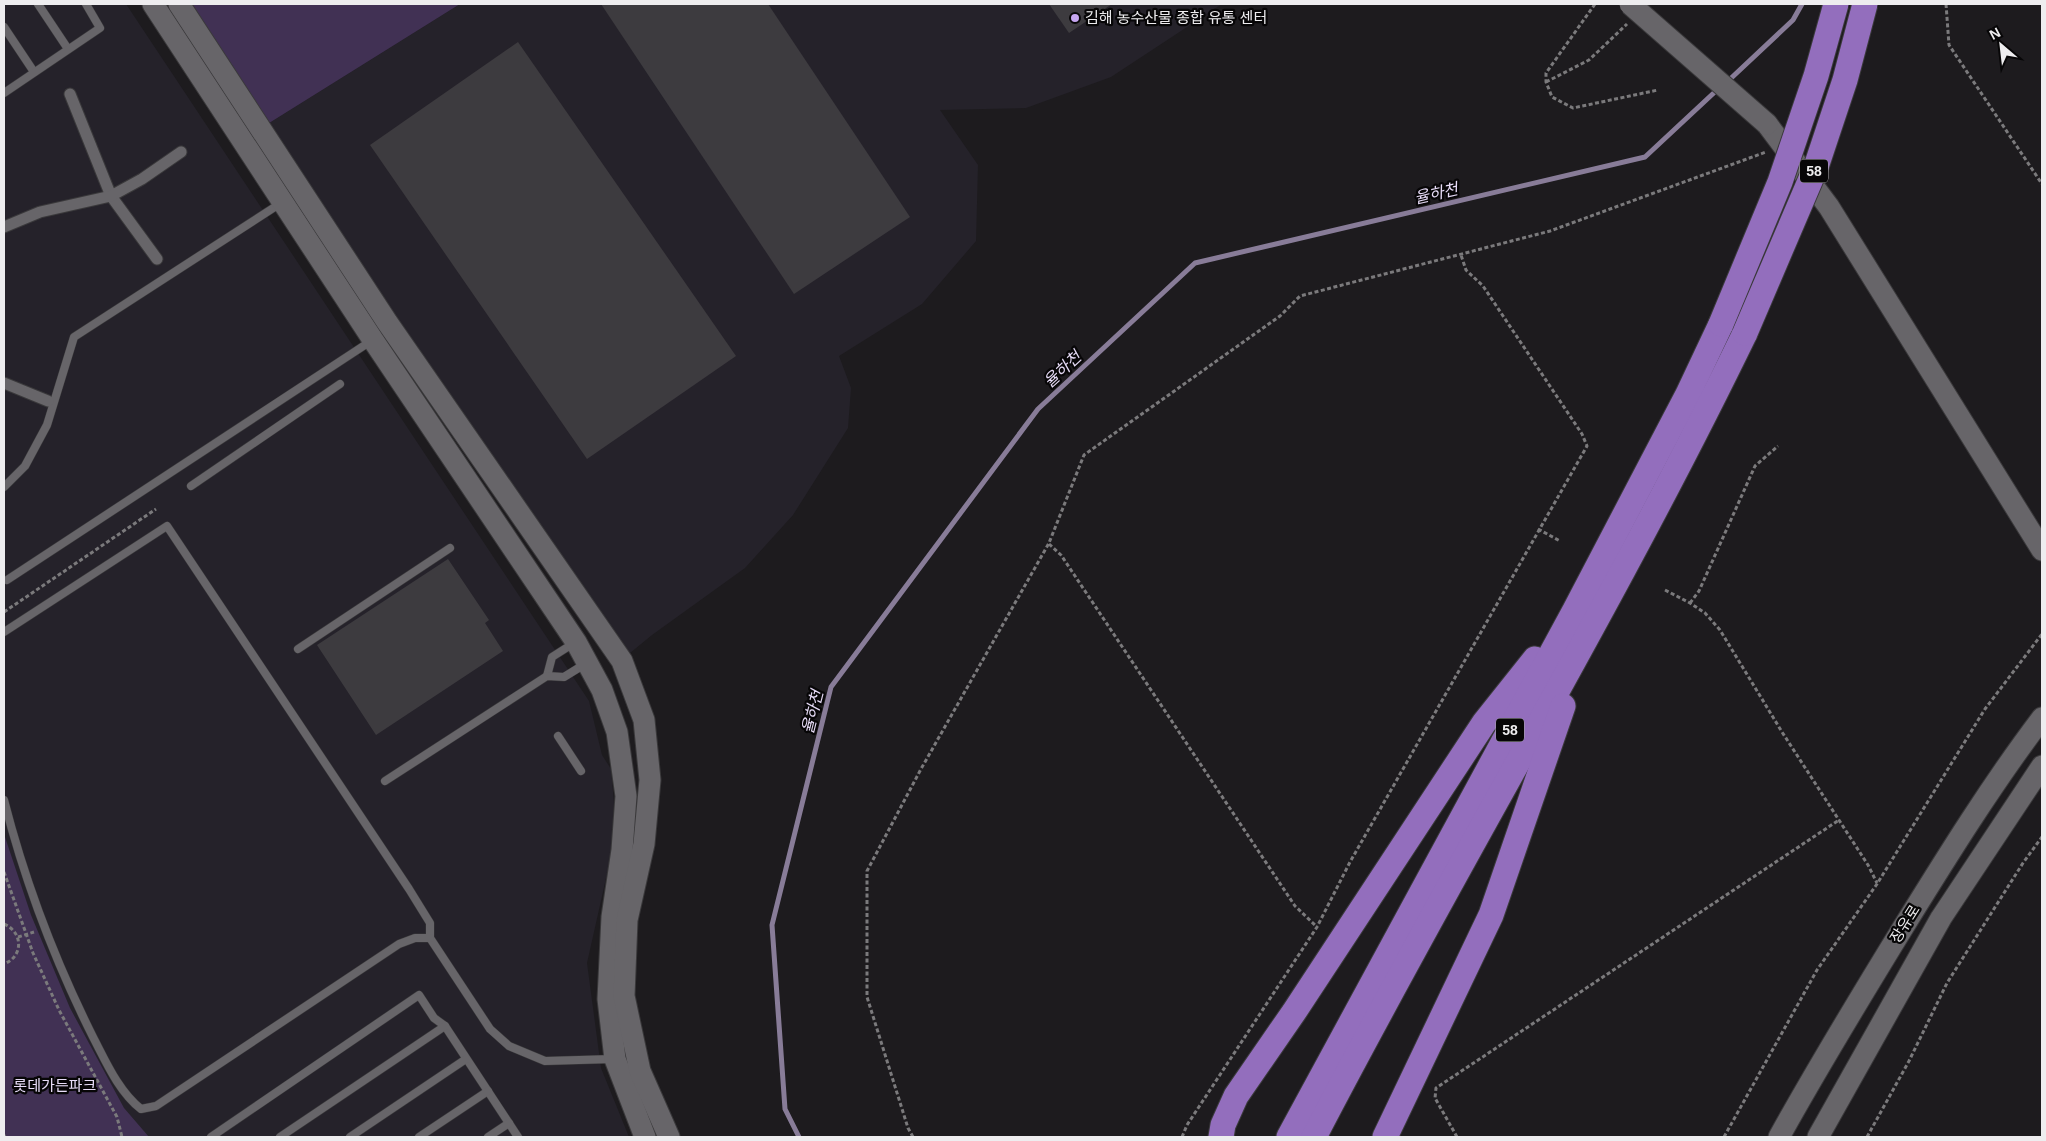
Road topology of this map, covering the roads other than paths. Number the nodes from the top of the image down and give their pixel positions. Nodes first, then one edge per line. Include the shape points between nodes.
1 (38, 4) edge
2 (86, 4) edge
3 (153, 4) edge
4 (179, 4) edge
5 (1836, 4) edge
6 (1865, 4) edge
7 (1629, 13) edge
8 (4, 27) edge
9 (68, 50) junction
10 (34, 72) junction
11 (4, 93) edge
12 (70, 94) dead end
13 (181, 152) dead end
14 (111, 196) junction
15 (282, 202) junction
16 (4, 227) edge
17 (157, 259) dead end
18 (373, 340) junction
19 (4, 384) edge
20 (340, 384) dead end
21 (48, 401) dead end
22 (191, 486) dead end
23 (4, 487) edge
24 (450, 548) dead end
25 (2042, 550) edge
26 (7, 580) dead end
27 (1575, 610) junction
28 (4, 632) edge
29 (576, 642) junction
30 (1584, 645) junction
31 (298, 649) dead end
32 (587, 663) junction
33 (546, 676) junction
34 (2042, 718) edge
35 (558, 736) dead end
36 (2042, 766) edge
37 (581, 770) dead end
38 (385, 781) dead end
39 (4, 800) edge
40 (430, 938) junction
41 (444, 1026) junction
42 (466, 1059) junction
43 (615, 1059) junction
44 (488, 1091) junction
45 (509, 1123) junction
46 (1299, 1135) edge
47 (210, 1137) edge
48 (280, 1137) edge
49 (350, 1137) edge
50 (419, 1137) edge
51 (488, 1137) edge
52 (518, 1137) edge
53 (645, 1137) edge
54 (668, 1137) edge
55 (1221, 1137) edge
56 (1385, 1137) edge
57 (1779, 1137) edge
58 (1818, 1137) edge

1 - 9 lane
2 - 9 lane via 100,28
3 - 15 main road
4 - 54 main road via 387,322 622,661 644,720 650,780 644,844 627,920 624,996 640,1071
5 - 27 highway, 58, bridge via 1816,76 1780,182 1721,324
6 - 30 highway, 58, bridge via 1845,80 1816,167 1745,333
7 - 25 main road, bridge via 1767,124 1828,207
8 - 10 lane
9 - 10 lane
10 - 11 lane
12 - 14 street
13 - 14 street via 142,180
14 - 16 street via 40,212
14 - 17 street
15 - 18 main road
15 - 23 lane via 74,337 48,424 25,466
18 - 26 lane
18 - 29 main road
19 - 21 street
20 - 22 lane
24 - 31 lane
27 - 46 highway, 58
27 - 55 highway via 1484,723 1236,1096 1222,1125
28 - 40 lane via 167,526 388,856 430,923
29 - 32 main road
29 - 33 lane via 552,657
30 - 46 highway, 58 via 1435,911
30 - 56 highway via 1491,915
32 - 33 lane via 564,677
32 - 43 main road via 602,690 617,732 626,796 612,917 608,999
33 - 38 lane
34 - 57 main road, 장유로 via 1933,878 1822,1059
35 - 37 lane
36 - 58 main road, 장유로 via 1941,918
39 - 40 lane via 20,860 64,975 119,1083 130,1100 141,1109 156,1106 399,944 414,938
40 - 43 lane via 490,1028 509,1046 545,1061
41 - 42 lane
41 - 47 lane via 434,1018 419,995
41 - 48 lane
42 - 44 lane
42 - 49 lane
43 - 53 main road
44 - 45 lane
44 - 50 lane
45 - 51 lane
45 - 52 lane

